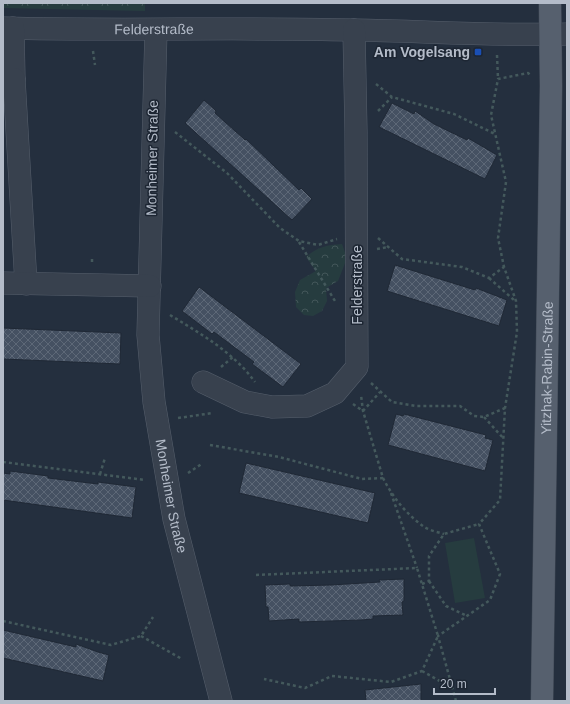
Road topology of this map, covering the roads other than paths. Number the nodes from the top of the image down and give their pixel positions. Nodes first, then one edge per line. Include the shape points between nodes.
1 (550, 3) edge
2 (8, 28) edge
3 (156, 30) junction
4 (354, 30) junction
5 (559, 34) edge
6 (9, 79) edge
7 (3, 283) edge
8 (26, 284) junction
9 (149, 294) junction
10 (203, 382) dead end
11 (221, 701) edge
12 (542, 701) edge

1 - 5 main road
2 - 3 street, Felderstraße
2 - 6 street
3 - 4 street, Felderstraße
3 - 9 street, Monheimer Straße
4 - 5 street, Felderstraße
4 - 10 street, Felderstraße via 357,367 335,393 307,406 272,407 246,402
5 - 12 main road, Yitzhak-Rabin-Straße via 552,86
6 - 8 street
7 - 8 street
8 - 9 street
9 - 11 street, Monheimer Straße via 148,335 154,402 174,519

